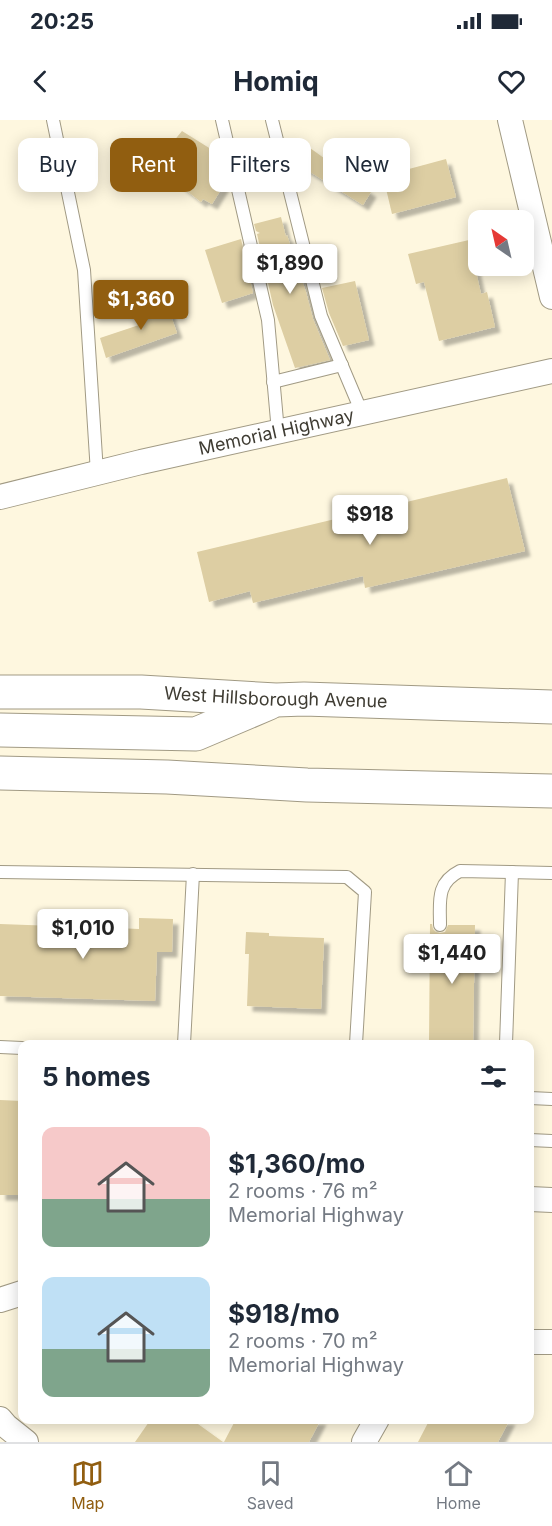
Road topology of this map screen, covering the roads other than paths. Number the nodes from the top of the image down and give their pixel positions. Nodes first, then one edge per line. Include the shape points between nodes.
1 (53, 120) edge
2 (222, 120) edge
3 (272, 120) edge
4 (510, 120) edge
5 (552, 297) edge
6 (342, 365) junction
7 (552, 371) edge
8 (273, 382) junction
9 (362, 413) junction
10 (278, 432) junction
11 (97, 473) junction
12 (0, 497) edge
13 (0, 692) edge
14 (276, 700) junction
15 (552, 707) edge
16 (0, 730) edge
17 (0, 773) edge
18 (552, 791) edge
19 (0, 872) edge
20 (512, 872) junction
21 (552, 873) edge
22 (193, 874) junction
23 (440, 925) dead end
24 (184, 1040) edge
25 (356, 1040) edge
26 (506, 1040) edge
27 (0, 1047) edge
28 (18, 1048) edge
29 (534, 1098) edge
30 (552, 1099) edge
31 (534, 1140) edge
32 (552, 1141) edge
33 (534, 1199) edge
34 (552, 1200) edge
35 (18, 1294) edge
36 (0, 1300) edge
37 (534, 1342) edge
38 (552, 1342) edge
39 (0, 1419) edge
40 (374, 1424) edge
41 (26, 1442) edge
42 (364, 1442) edge

1 - 11 lane via 84,270
2 - 8 lane via 268,320
3 - 6 lane via 321,316
4 - 5 street
6 - 8 lane
6 - 9 lane
7 - 9 street, Memorial Highway
8 - 10 lane
9 - 10 street, Memorial Highway
10 - 11 street, Memorial Highway
11 - 12 street, Memorial Highway
13 - 14 main road, West Hillsborough Avenue via 141,692
14 - 15 main road, West Hillsborough Avenue
14 - 16 main road via 196,734
17 - 18 main road
19 - 22 lane
20 - 21 lane
20 - 23 lane via 460,871 450,876 443,886
20 - 26 lane
22 - 24 lane
22 - 25 lane via 347,877 365,892
27 - 28 lane
29 - 30 lane
31 - 32 lane
33 - 34 street
35 - 36 street
37 - 38 street
39 - 41 street
40 - 42 street

